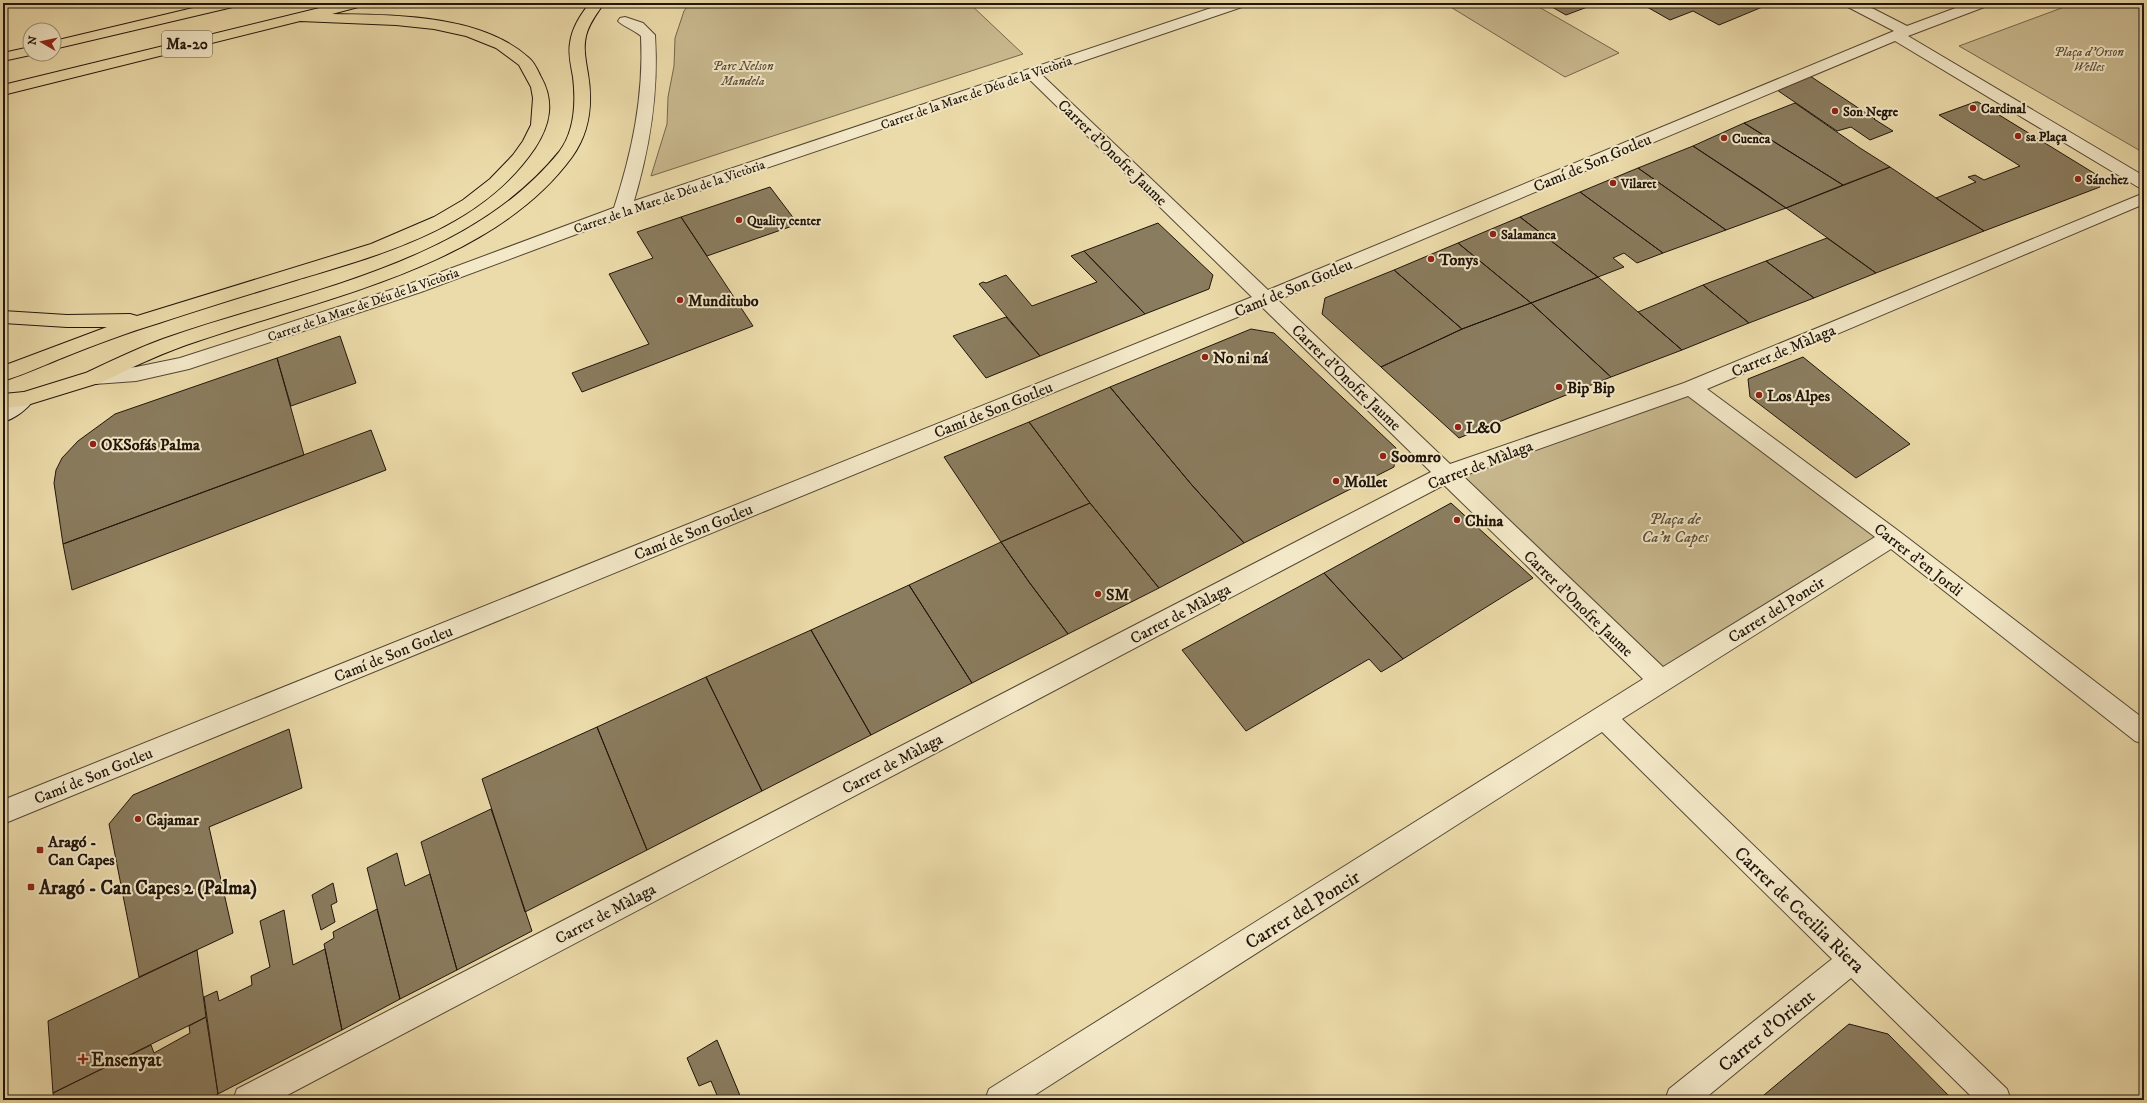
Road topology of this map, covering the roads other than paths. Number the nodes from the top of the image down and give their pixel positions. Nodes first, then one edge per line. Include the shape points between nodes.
1 (232, 3) edge
2 (357, 3) edge
3 (597, 3) edge
4 (1240, 3) edge
5 (1851, 3) edge
6 (1982, 3) edge
7 (299, 17) junction
8 (625, 21) dead end
9 (1901, 33) junction
10 (62, 43) edge
11 (22, 52) edge
12 (3, 57) edge
13 (1032, 74) junction
14 (3, 90) edge
15 (2144, 182) edge
16 (2144, 198) edge
17 (622, 211) junction
18 (1266, 298) junction
19 (3, 317) edge
20 (149, 319) junction
21 (3, 374) edge
22 (95, 377) junction
23 (1691, 388) junction
24 (24, 399) junction
25 (3, 401) edge
26 (3, 415) edge
27 (1446, 474) junction
28 (1892, 538) junction
29 (1661, 681) junction
30 (1604, 718) junction
31 (2144, 733) edge
32 (3, 812) edge
33 (1852, 960) junction
34 (248, 1100) edge
35 (1000, 1100) edge
36 (1680, 1100) edge
37 (1996, 1100) edge

1 - 10 main road, Ma-20
2 - 7 main road, Ma-20
3 - 22 main road via 586,16 576,48 584,101 583,117 576,134 566,154 552,171 512,209 476,232 426,258 169,344
4 - 13 street, Carrer de la Mare de Déu de la Victòria
5 - 9 street
6 - 9 street, Camí de Son Gotleu
7 - 14 main road, Ma-20
7 - 20 main road via 441,25 492,39 523,60 537,81 542,100 541,122 530,144 513,166 461,209 426,228 345,259
8 - 17 street via 638,26 648,35 651,71 646,117 634,173
9 - 15 street
9 - 18 street, Camí de Son Gotleu
11 - 12 main road
13 - 17 street, Carrer de la Mare de Déu de la Victòria
13 - 18 street, Carrer d'Onofre Jaume
16 - 23 street, Carrer de Màlaga
17 - 22 street, Carrer de la Mare de Déu de la Victòria via 415,288 182,364 136,374
18 - 27 street, Carrer d'Onofre Jaume
18 - 32 street, Camí de Son Gotleu
19 - 20 main road via 67,321
20 - 21 main road
22 - 24 main road
23 - 27 street, Carrer de Màlaga
23 - 28 street, Carrer d'en Jordi
24 - 25 main road
24 - 26 street
27 - 29 street, Carrer d'Onofre Jaume
27 - 34 street, Carrer de Màlaga
28 - 29 street, Carrer del Poncir
28 - 31 street, Carrer d'en Jordi
29 - 30 street
30 - 33 street, Carrer de Cecilia Riera
30 - 35 street, Carrer del Poncir
33 - 36 street, Carrer d'Orient
33 - 37 street, Carrer de Cecilia Riera

